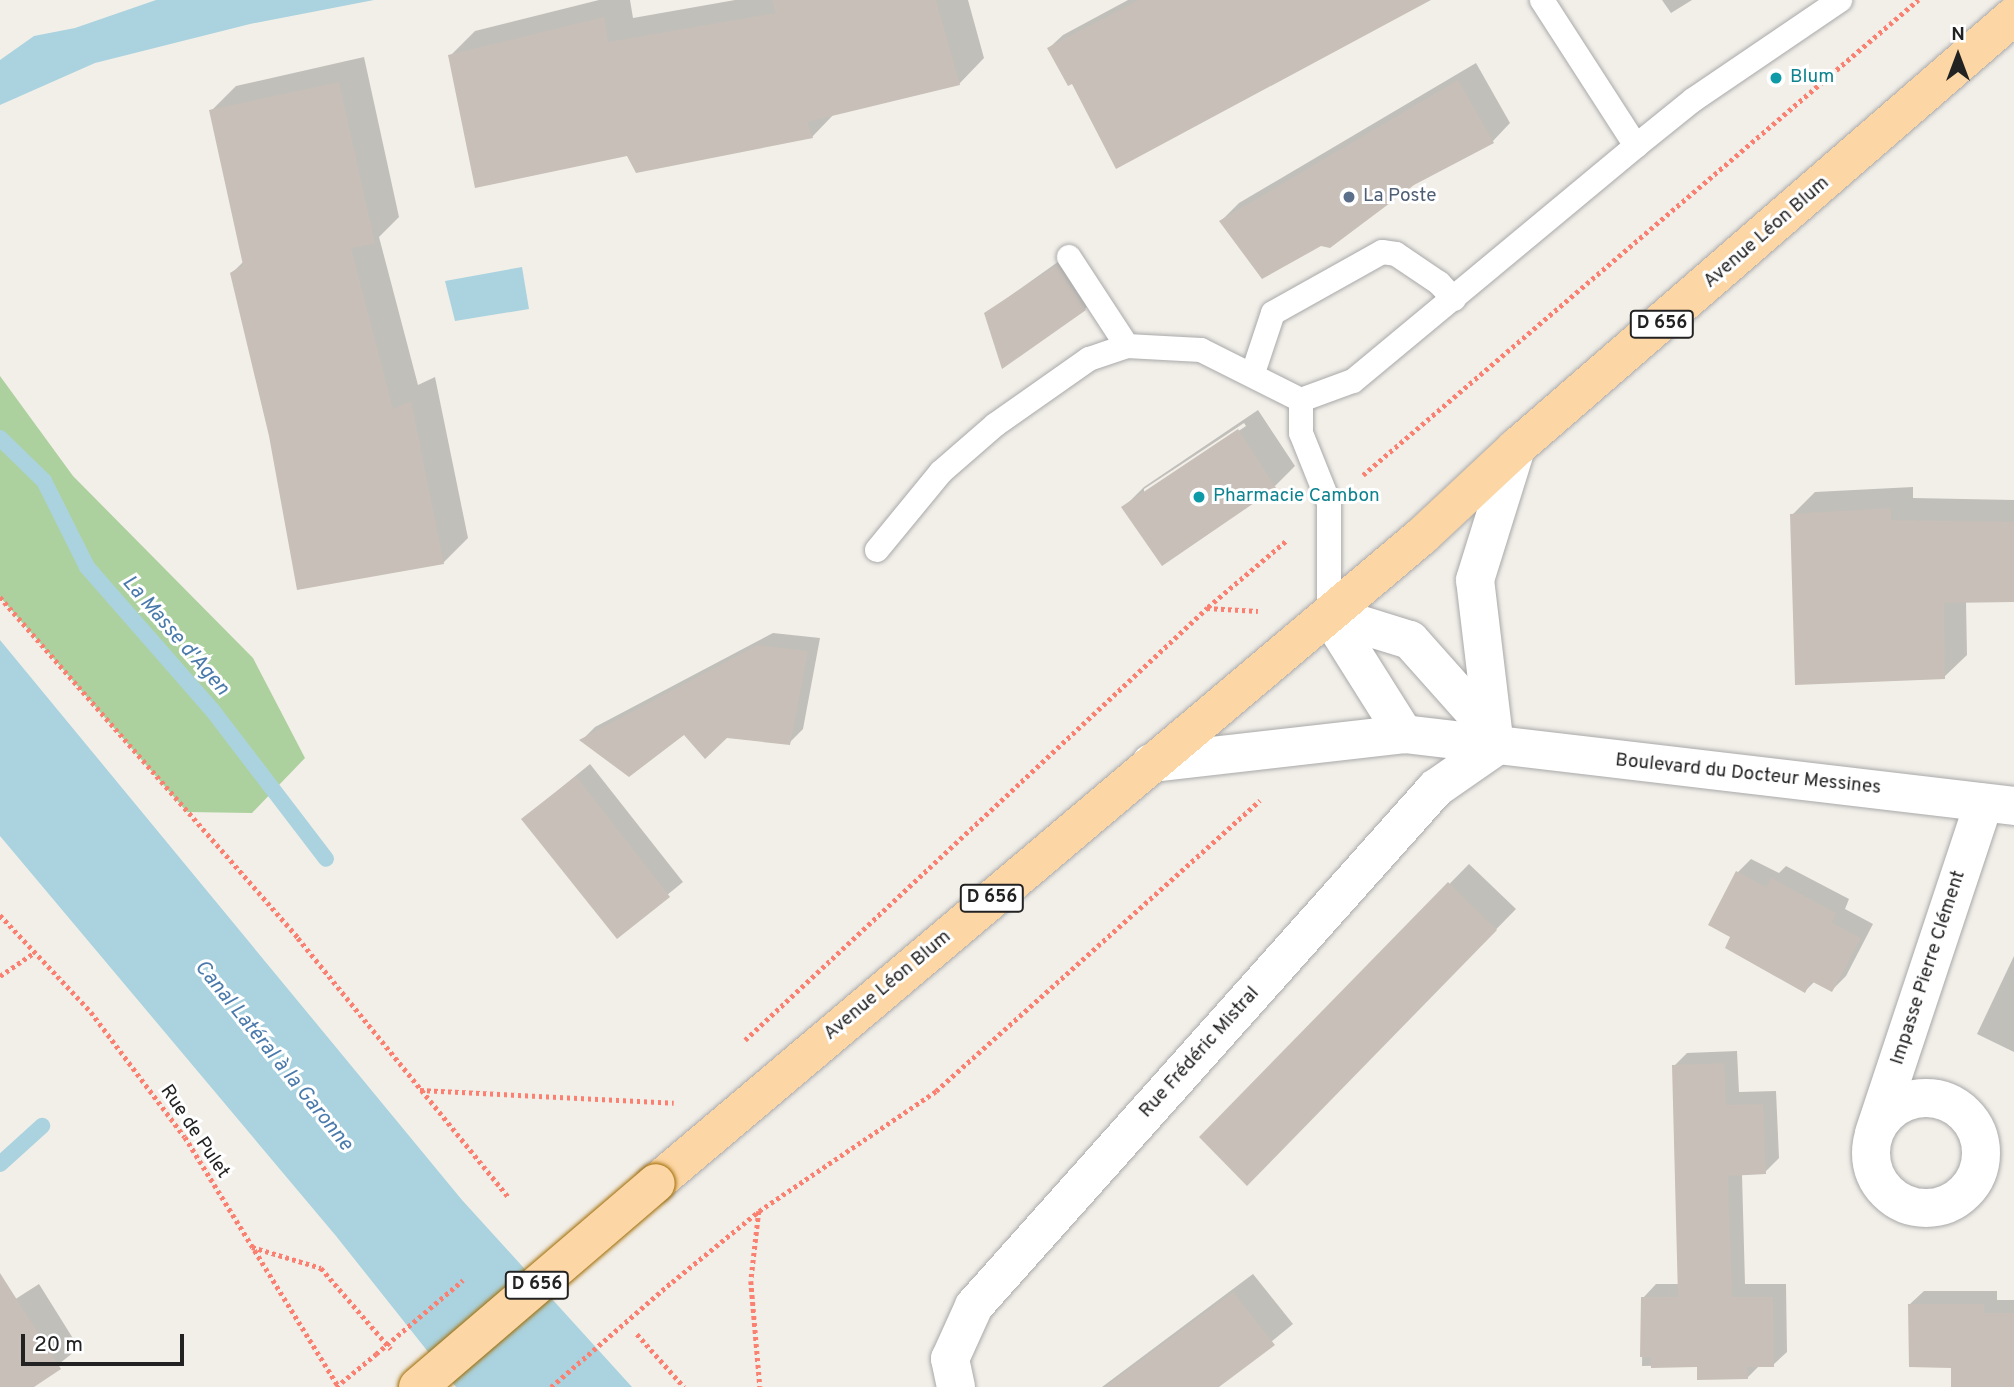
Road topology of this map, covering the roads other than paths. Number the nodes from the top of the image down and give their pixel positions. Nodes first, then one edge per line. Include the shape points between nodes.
1 (1542, 0) edge
2 (1840, 0) edge
3 (2014, 16) edge
4 (1636, 146) junction
5 (1069, 257) dead end
6 (1454, 299) junction
7 (1127, 346) junction
8 (1252, 373) junction
9 (1301, 400) junction
10 (1516, 448) junction
11 (877, 550) dead end
12 (1329, 615) junction
13 (1404, 734) junction
14 (1494, 740) junction
15 (1151, 763) junction
16 (1999, 804) edge
17 (1874, 1133) dead end
18 (408, 1372) edge
19 (956, 1387) edge

1 - 4 lane
2 - 4 lane via 1693,100
3 - 10 main road, Avenue Léon Blum / D 656
4 - 6 lane
5 - 7 lane
6 - 8 lane via 1396,254 1382,252 1273,313
6 - 9 lane via 1353,381
7 - 8 lane via 1201,350
7 - 11 lane via 1089,359 995,425 941,472
8 - 9 lane
9 - 12 lane via 1301,433 1329,503
10 - 12 main road, Avenue Léon Blum / D 656
10 - 14 street via 1475,580
12 - 13 street
12 - 14 street via 1410,640
12 - 15 main road, Avenue Léon Blum / D 656
13 - 14 street
13 - 15 street
14 - 16 street, Boulevard du Docteur Messines
14 - 19 street, Rue Frédéric Mistral via 1436,788 974,1306 950,1359
15 - 18 main road, Avenue Léon Blum / D 656, bridge via 656,1183
16 - 17 street, Impasse Pierre Clément

